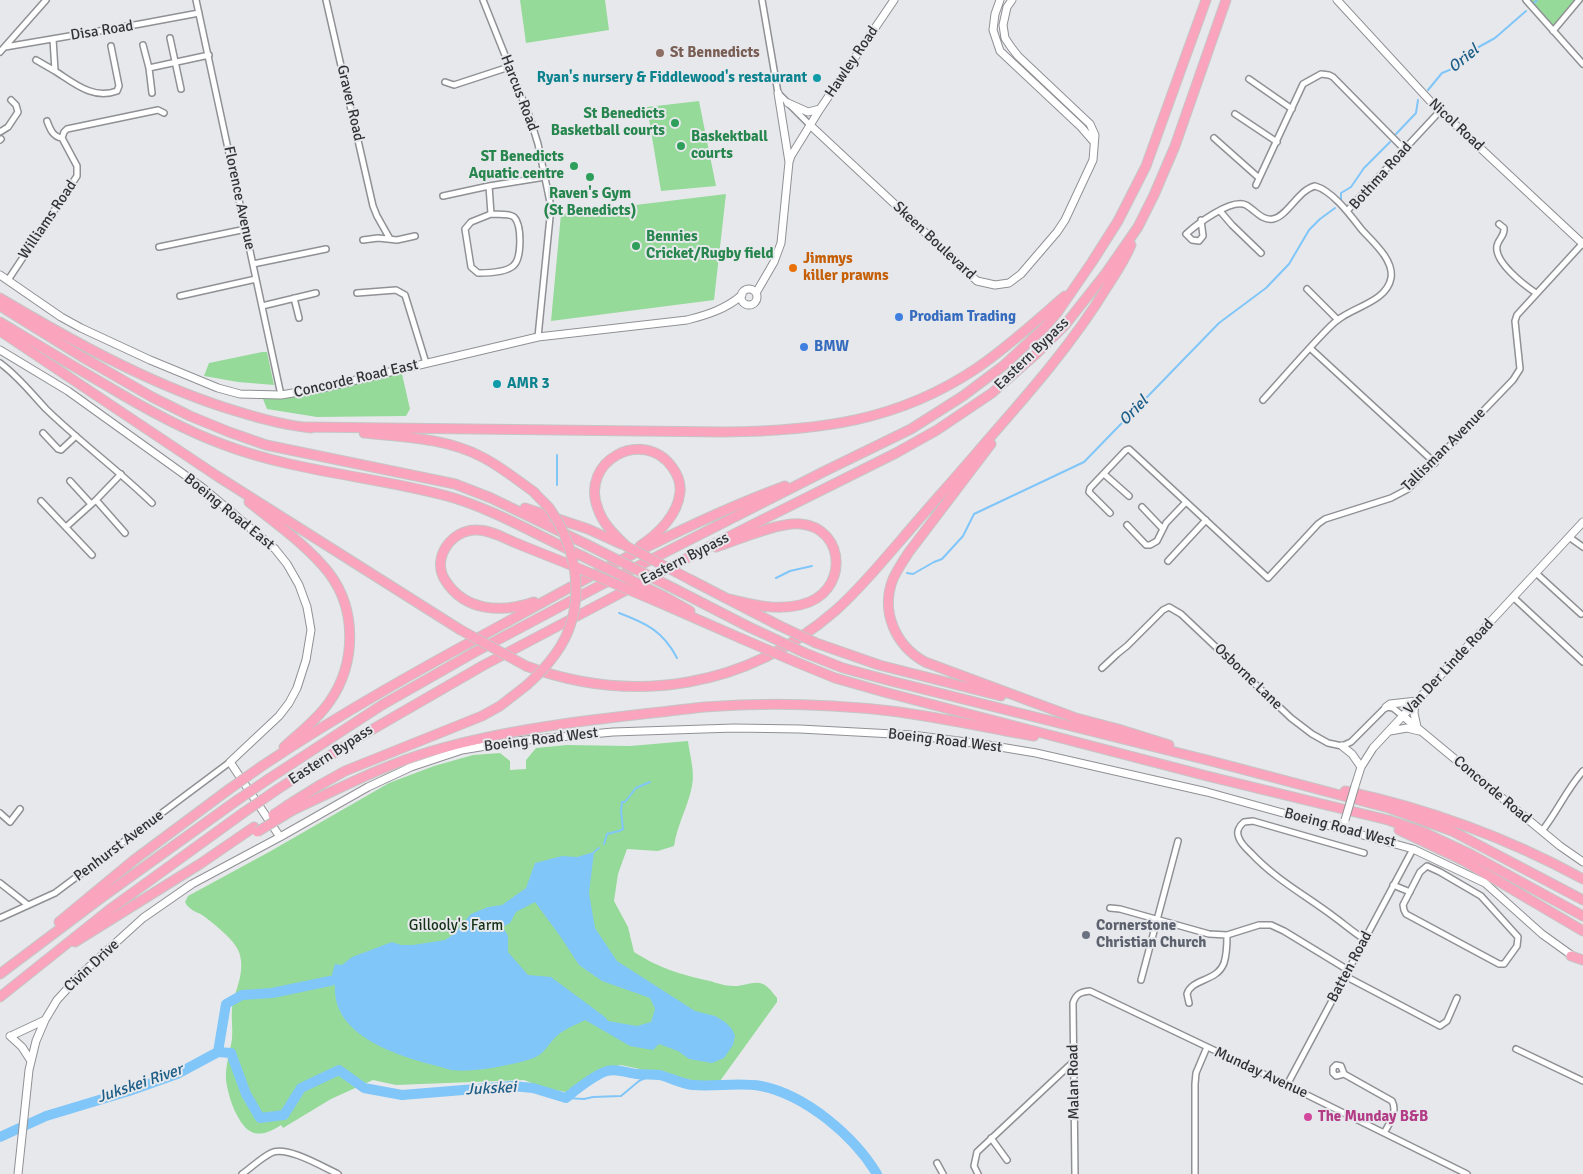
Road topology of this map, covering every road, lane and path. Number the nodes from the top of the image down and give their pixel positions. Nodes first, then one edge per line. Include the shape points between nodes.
1 (46, 0) edge
2 (196, 0) edge
3 (326, 0) edge
4 (483, 0) edge
5 (762, 0) edge
6 (894, 0) edge
7 (1000, 0) edge
8 (1012, 0) edge
9 (1206, 0) edge
10 (1226, 0) edge
11 (1337, 0) edge
12 (1526, 0) edge
13 (1579, 0) edge
14 (199, 13) junction
15 (1553, 30) junction
16 (170, 38) dead end
17 (53, 39) junction
18 (2, 45) edge
19 (143, 45) dead end
20 (111, 46) dead end
21 (0, 52) edge
22 (208, 55) junction
23 (36, 60) dead end
24 (176, 62) junction
25 (1583, 64) edge
26 (509, 67) junction
27 (149, 68) junction
28 (1033, 70) junction
29 (55, 71) junction
30 (1026, 77) junction
31 (1249, 79) dead end
32 (445, 82) dead end
33 (181, 89) dead end
34 (152, 93) dead end
35 (778, 93) junction
36 (11, 100) dead end
37 (788, 103) junction
38 (1073, 107) junction
39 (820, 109) junction
40 (1292, 109) junction
41 (1440, 111) junction
42 (164, 113) dead end
43 (1067, 113) junction
44 (1235, 114) dead end
45 (47, 121) dead end
46 (810, 125) junction
47 (0, 132) edge
48 (62, 138) junction
49 (1214, 138) dead end
50 (1094, 142) junction
51 (1277, 142) junction
52 (1404, 150) junction
53 (789, 162) junction
54 (545, 177) junction
55 (1259, 178) junction
56 (1256, 185) dead end
57 (489, 186) junction
58 (443, 196) dead end
59 (1220, 211) junction
60 (1347, 211) junction
61 (491, 214) junction
62 (1201, 220) dead end
63 (1499, 224) dead end
64 (1138, 227) junction
65 (246, 229) junction
66 (415, 236) dead end
67 (390, 239) junction
68 (364, 240) dead end
69 (1583, 243) edge
70 (158, 247) dead end
71 (326, 249) dead end
72 (1261, 253) dead end
73 (253, 264) junction
74 (0, 275) edge
75 (766, 276) junction
76 (256, 279) junction
77 (8, 280) junction
78 (1075, 287) junction
79 (749, 289) junction
80 (1307, 289) dead end
81 (316, 293) dead end
82 (357, 293) dead end
83 (756, 293) junction
84 (1536, 293) junction
85 (742, 295) junction
86 (180, 296) dead end
87 (0, 298) edge
88 (294, 298) junction
89 (747, 304) junction
90 (0, 306) edge
91 (262, 306) junction
92 (707, 315) junction
93 (298, 318) dead end
94 (1338, 320) junction
95 (0, 322) edge
96 (0, 330) edge
97 (538, 337) junction
98 (1310, 348) junction
99 (0, 350) edge
100 (0, 363) edge
101 (426, 363) junction
102 (1030, 392) junction
103 (281, 395) junction
104 (1263, 400) dead end
105 (306, 427) junction
106 (43, 433) dead end
107 (76, 436) junction
108 (1435, 463) junction
109 (823, 472) junction
110 (121, 474) junction
111 (1104, 474) junction
112 (217, 476) junction
113 (70, 481) dead end
114 (1129, 496) dead end
115 (491, 498) junction
116 (41, 501) dead end
117 (94, 502) junction
118 (1186, 502) junction
119 (152, 503) dead end
120 (1142, 507) dead end
121 (1110, 513) dead end
122 (1206, 520) junction
123 (1583, 522) edge
124 (1128, 525) dead end
125 (66, 527) junction
126 (1162, 528) junction
127 (125, 533) dead end
128 (613, 537) junction
129 (1569, 537) junction
130 (1583, 547) edge
131 (695, 554) junction
132 (92, 555) dead end
133 (1168, 562) dead end
134 (600, 572) junction
135 (1536, 573) junction
136 (586, 578) junction
137 (1513, 597) junction
138 (725, 598) junction
139 (661, 599) junction
140 (1580, 614) dead end
141 (1583, 662) edge
142 (1102, 668) dead end
143 (1416, 702) junction
144 (1386, 707) junction
145 (1403, 716) junction
146 (1081, 720) junction
147 (1420, 730) junction
148 (1387, 733) junction
149 (1342, 746) junction
150 (1099, 748) junction
151 (1211, 760) junction
152 (230, 762) junction
153 (265, 764) junction
154 (1361, 767) junction
155 (1583, 771) edge
156 (1266, 775) junction
157 (1339, 807) junction
158 (290, 808) junction
159 (20, 809) dead end
160 (0, 813) edge
161 (1343, 829) junction
162 (1542, 831) junction
163 (280, 837) junction
164 (1178, 841) dead end
165 (1413, 849) junction
166 (1364, 853) dead end
167 (1583, 862) edge
168 (1583, 879) edge
169 (0, 883) edge
170 (1393, 885) junction
171 (1410, 892) junction
172 (1583, 900) edge
173 (28, 905) junction
174 (1110, 908) dead end
175 (1583, 916) edge
176 (0, 918) edge
177 (1157, 920) junction
178 (1580, 929) edge
179 (1227, 935) junction
180 (1364, 939) junction
181 (1571, 956) joint
182 (1583, 961) edge
183 (41, 963) junction
184 (10, 965) junction
185 (1348, 970) junction
186 (0, 974) edge
187 (1345, 976) junction
188 (1141, 980) dead end
189 (1081, 992) joint
190 (0, 996) edge
191 (1457, 998) dead end
192 (1189, 1003) dead end
193 (45, 1020) junction
194 (1207, 1047) junction
195 (1516, 1048) dead end
196 (31, 1061) junction
197 (1073, 1062) junction
198 (1344, 1074) dead end
199 (1583, 1081) edge
200 (1287, 1085) junction
201 (1384, 1133) junction
202 (991, 1138) junction
203 (1006, 1160) dead end
204 (937, 1163) dead end
205 (18, 1174) edge
206 (242, 1174) edge
207 (338, 1174) edge
208 (942, 1174) edge
209 (978, 1174) edge
210 (1075, 1174) edge
211 (1195, 1174) edge
212 (1467, 1174) edge

1 - 18 street
2 - 14 street, Florence Avenue
3 - 67 street, Graver Road via 373,206
4 - 26 street, Harcus Road
5 - 35 street
6 - 39 main road, Hawley Road
7 - 30 main road via 993,22 996,43 1005,58
8 - 28 main road, Skeen Boulevard via 1003,25 1005,38
9 - 78 highway, Eastern Bypass via 1146,166 1118,220
10 - 64 highway, Eastern Bypass via 1175,146
11 - 41 main road, Nicol Road
12 - 15 street
13 - 15 street
14 - 17 street, Disa Road
14 - 22 street, Florence Avenue
15 - 25 street
16 - 24 street
17 - 18 street, Disa Road
17 - 29 street
18 - 21 street
19 - 27 street
20 - 29 street via 119,86 117,91 94,94
22 - 24 street
22 - 65 street, Florence Avenue
23 - 29 street
24 - 27 street
24 - 33 street
26 - 32 street via 454,85
26 - 54 street, Harcus Road via 530,118
27 - 34 street
28 - 30 main road
28 - 38 main road, Skeen Boulevard
30 - 43 main road
31 - 40 street
35 - 37 street
35 - 53 main road
36 - 47 street via 18,112 8,128
37 - 39 main road via 808,112
37 - 46 street
38 - 43 main road
38 - 50 main road, Skeen Boulevard via 1094,130
39 - 46 main road, Hawley Road
40 - 51 street
40 - 52 street via 1303,84 1320,74 1329,74
41 - 52 street, Bothma Road
41 - 69 main road, Nicol Road
42 - 48 street via 158,110 67,130
43 - 50 main road
44 - 51 street
45 - 48 street via 52,133
46 - 50 main road, Skeen Boulevard via 977,281 996,285 1009,283 1021,274 1061,226 1091,167
46 - 53 main road
48 - 77 street, Williams Road via 77,166 77,176
49 - 55 street
51 - 55 street
52 - 60 street, Bothma Road
53 - 75 main road via 781,243
54 - 57 street
54 - 97 street, Harcus Road via 552,207
55 - 56 street
57 - 58 street
57 - 61 street
59 - 60 street via 1244,204 1264,218 1272,219 1316,186
59 - 62 street
59 - 72 street
60 - 94 street, Bothma Road via 1385,257 1391,276 1380,295
61 - 61 street via 471,222 465,229 471,266 478,273 514,266 518,258 520,238 515,219 509,215
63 - 84 street via 1504,232 1497,243 1499,256 1521,282
64 - 102 highway via 1123,261 1092,311
64 - 131 highway, Eastern Bypass via 1065,324 1035,355 957,418
65 - 70 street
65 - 73 street, Florence Avenue
66 - 67 street
67 - 68 street
69 - 84 street, Tallisman Avenue
71 - 73 street
73 - 76 street, Florence Avenue
74 - 77 main road, Concorde Road East
75 - 79 main road
75 - 83 main road
76 - 86 street
76 - 91 street, Florence Avenue
77 - 103 main road, Concorde Road East via 61,317 150,360 240,394
78 - 105 highway via 1005,348 947,386 904,406 829,426 741,432
78 - 109 highway, Eastern Bypass via 1043,328 977,386 932,417
79 - 83 main road
79 - 85 main road
80 - 94 street
81 - 88 street
82 - 101 street via 400,291 407,298
83 - 89 main road via 756,301
84 - 108 street, Tallisman Avenue via 1515,318 1520,369 1516,376
85 - 89 main road
85 - 92 main road, Concorde Road East
87 - 105 highway via 78,343 192,397 251,416
88 - 91 street
88 - 93 street
89 - 92 main road, Concorde Road East
90 - 115 highway via 152,397 229,432 282,448 448,482
91 - 103 street, Florence Avenue
92 - 97 main road, Concorde Road East
94 - 98 street, Bothma Road
95 - 139 highway, bridge via 182,428 261,457 450,497 578,554
96 - 112 highway
97 - 101 main road, Concorde Road East
98 - 104 street, Bothma Road
98 - 108 street
99 - 152 main road, Boeing Road East via 68,391 203,488 275,549 299,585 311,630 297,688 279,716
100 - 107 street
101 - 103 main road, Concorde Road East
102 - 112 highway, bridge via 861,586 817,626 753,664 717,677 659,686 578,682 526,666 459,630
102 - 146 highway via 909,552 893,580 889,611 895,634 917,658
105 - 158 highway, bridge via 415,438 451,445 482,457 534,492 548,507 566,539 573,562 575,588 573,614 566,636 549,663 500,706 345,771
106 - 107 street via 61,450
107 - 110 street
108 - 122 street, Tallisman Avenue via 1403,493 1321,522 1268,578
109 - 134 highway via 705,518
109 - 184 highway, Eastern Bypass, bridge via 597,587 382,705 236,801
110 - 117 street
110 - 119 street
111 - 114 street
111 - 118 street, Tallisman Avenue via 1129,449
111 - 121 street, Tallisman Avenue via 1089,492
112 - 153 highway via 321,564 338,586 349,621 349,652 334,694 316,717
113 - 117 street
115 - 128 highway
115 - 151 highway, bridge via 748,627 843,668
116 - 125 street
117 - 125 street
117 - 127 street
118 - 122 street, Tallisman Avenue
118 - 126 street
120 - 126 street
122 - 133 street
123 - 129 main road, Van Der Linde Road
124 - 126 street via 1150,545 1157,540
125 - 132 street
128 - 134 highway via 595,500 598,473 609,460 621,453 631,450 654,452 670,463 676,472 680,487 677,506 661,529 645,543
128 - 138 highway, bridge
129 - 130 street
129 - 135 main road, Van Der Linde Road
131 - 138 highway via 795,524 817,530 834,549 836,574 832,584 809,603 772,607
131 - 183 highway, Eastern Bypass, bridge via 484,665 361,736 243,813
134 - 136 highway
135 - 137 main road, Van Der Linde Road
135 - 140 street
136 - 139 highway, bridge via 532,603 511,609 490,609 470,603 454,591 444,580 441,564 443,551 450,540 465,531 478,530 494,533
136 - 153 highway via 337,718
137 - 141 street
137 - 143 main road, Van Der Linde Road
138 - 146 highway, bridge via 816,643 879,665
139 - 150 highway, bridge via 740,638 835,678
142 - 149 street, Osborne Lane via 1166,607 1172,608 1305,729 1328,743
143 - 144 main road
143 - 145 main road, Van Der Linde Road
143 - 147 main road via 1414,713
144 - 145 street
144 - 149 street via 1356,739
145 - 147 main road, Concorde Road
145 - 148 main road, Van Der Linde Road
146 - 151 highway
147 - 148 main road via 1395,729
147 - 162 main road, Concorde Road
148 - 154 main road, Van Der Linde Road
149 - 154 main road
150 - 157 highway
150 - 158 highway via 892,712 798,704 731,705 523,729 466,742 430,751
151 - 156 highway
152 - 163 main road
152 - 173 street, Penhurst Avenue via 69,883
153 - 184 highway, bridge via 134,860
154 - 161 main road, Van Der Linde Road, bridge
155 - 162 street
156 - 168 highway via 1336,788 1425,811 1492,834
156 - 172 highway via 1436,824
157 - 175 highway via 1388,820 1446,842
157 - 178 highway via 1416,837 1464,861
158 - 183 highway, bridge
159 - 160 street via 10,822
161 - 163 main road, Boeing Road West via 1207,792 982,744 912,735 734,728 613,732 516,741 462,750 368,786
161 - 165 main road, Boeing Road West
162 - 167 main road, Concorde Road
163 - 193 main road, Civin Drive via 192,884 143,918 80,975 57,1000
164 - 177 street
165 - 170 street, Batten Road
165 - 181 main road, Boeing Road West via 1486,883
166 - 180 street via 1252,821 1244,822 1238,833 1242,844 1269,872
169 - 173 street
170 - 171 street
170 - 180 street, Batten Road
171 - 171 street via 1403,905 1406,914 1498,964 1504,964 1517,946 1518,937 1490,904 1440,872 1425,867
173 - 176 street, Penhurst Avenue
174 - 177 street
177 - 179 street
177 - 188 street
179 - 185 street via 1259,924 1271,925
179 - 192 street via 1222,968 1190,988 1186,994
180 - 185 street, Batten Road
181 - 182 highway
183 - 190 highway, Eastern Bypass
184 - 186 highway, Eastern Bypass
185 - 187 street, Batten Road
187 - 191 street via 1440,1026 1447,1021
187 - 200 street, Batten Road
189 - 194 street, Munday Avenue via 1090,991
189 - 197 street, Malan Road via 1073,1003
193 - 196 main road, Civin Drive
193 - 196 main road via 11,1035
194 - 200 street, Munday Avenue
194 - 211 street via 1196,1073
195 - 199 street
196 - 205 main road, Civin Drive
197 - 202 street
197 - 210 street, Malan Road
198 - 201 street via 1392,1101 1394,1112
200 - 201 street, Munday Avenue
201 - 212 street, Munday Avenue
202 - 203 street
202 - 209 street via 977,1152 974,1166
204 - 208 street
206 - 207 street via 280,1151

